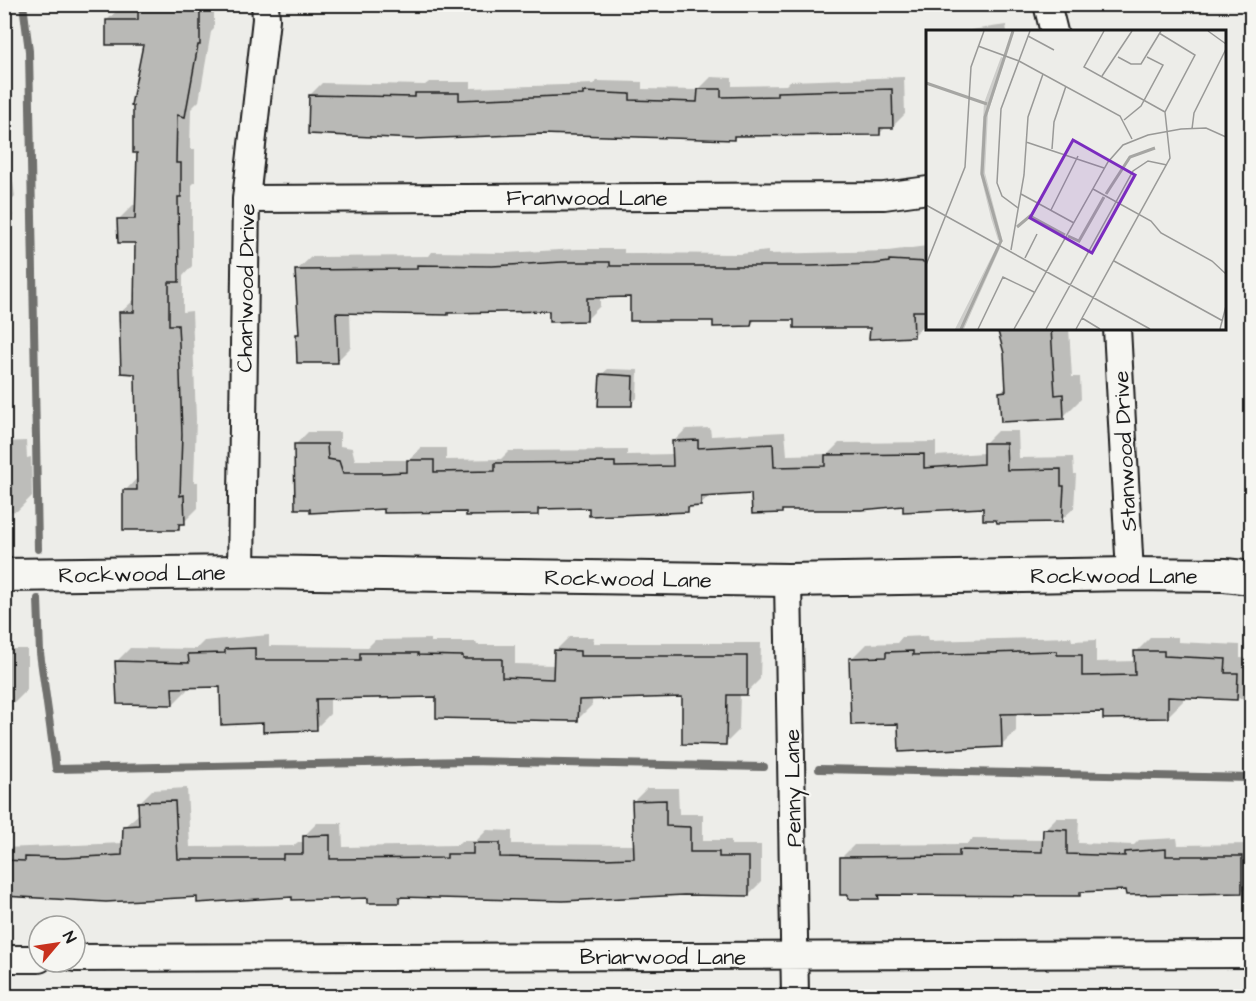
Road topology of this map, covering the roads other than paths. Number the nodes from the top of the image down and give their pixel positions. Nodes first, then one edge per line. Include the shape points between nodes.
1 (265, 4) edge
2 (1047, 4) edge
3 (1054, 30) edge
4 (926, 190) edge
5 (246, 199) junction
6 (1117, 330) edge
7 (241, 572) junction
8 (1130, 574) junction
9 (4, 575) edge
10 (1251, 578) edge
11 (788, 580) junction
12 (1251, 954) edge
13 (795, 955) junction
14 (87, 958) edge
15 (4, 959) edge
16 (27, 959) edge
17 (795, 996) edge

1 - 5 street, Charlwood Drive
2 - 3 street
4 - 5 street, Franwood Lane via 872,196
5 - 7 street, Charlwood Drive
6 - 8 street, Stanwood Drive
7 - 9 street, Rockwood Lane
7 - 11 street, Rockwood Lane
8 - 10 street, Rockwood Lane via 1225,574
8 - 11 street, Rockwood Lane
11 - 13 street, Penny Lane
12 - 13 street, Briarwood Lane
13 - 14 street, Briarwood Lane
13 - 17 street, Penny Lane
15 - 16 street

